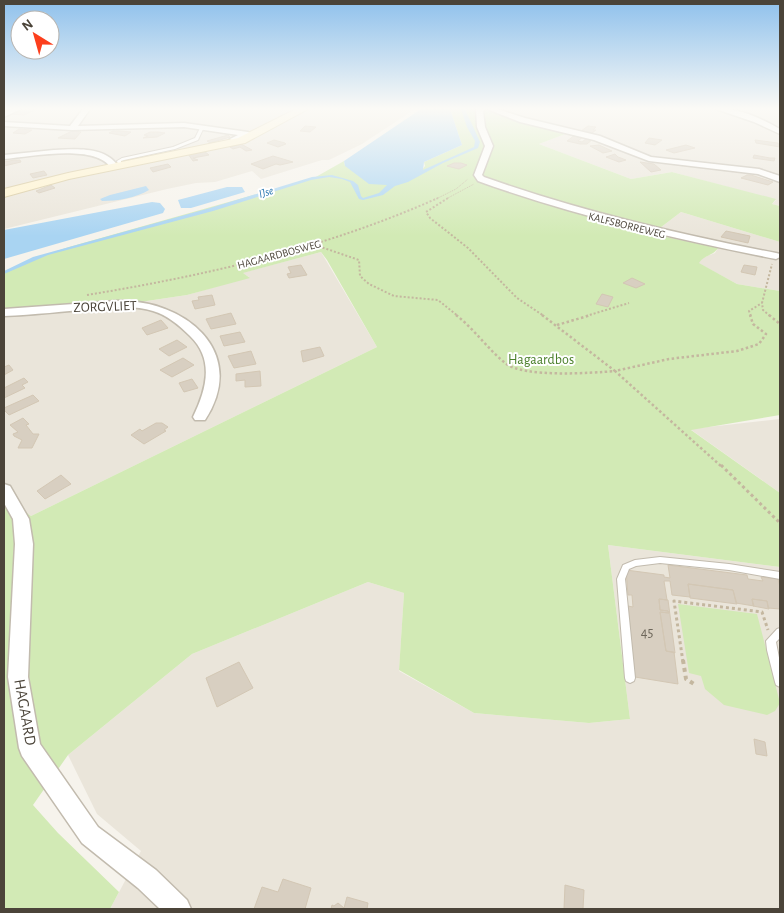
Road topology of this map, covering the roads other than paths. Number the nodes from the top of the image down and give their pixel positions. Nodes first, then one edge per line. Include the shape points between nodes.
1 (156, 152) edge
2 (186, 152) edge
3 (487, 152) edge
4 (630, 152) edge
5 (4, 157) edge
6 (117, 165) junction
7 (780, 179) edge
8 (4, 193) edge
9 (775, 256) road end
10 (4, 313) edge
11 (200, 417) dead end
12 (4, 490) edge
13 (780, 576) edge
14 (780, 632) edge
15 (630, 678) dead end
16 (780, 682) edge
17 (178, 909) edge

1 - 6 lane via 124,159
2 - 6 main road
3 - 9 street, KALFSBORREWEG via 478,175 481,179 584,214 685,239
4 - 7 street via 649,160 759,172
5 - 6 street via 91,153
6 - 8 main road
10 - 11 street, ZORGVLIET via 121,303 170,312 200,337 209,352 214,377 212,391
12 - 17 street, HAGAARD via 21,519 24,544 18,677 30,748 90,835 147,879
13 - 15 lane via 660,560 626,567 621,579
14 - 16 lane via 772,640

